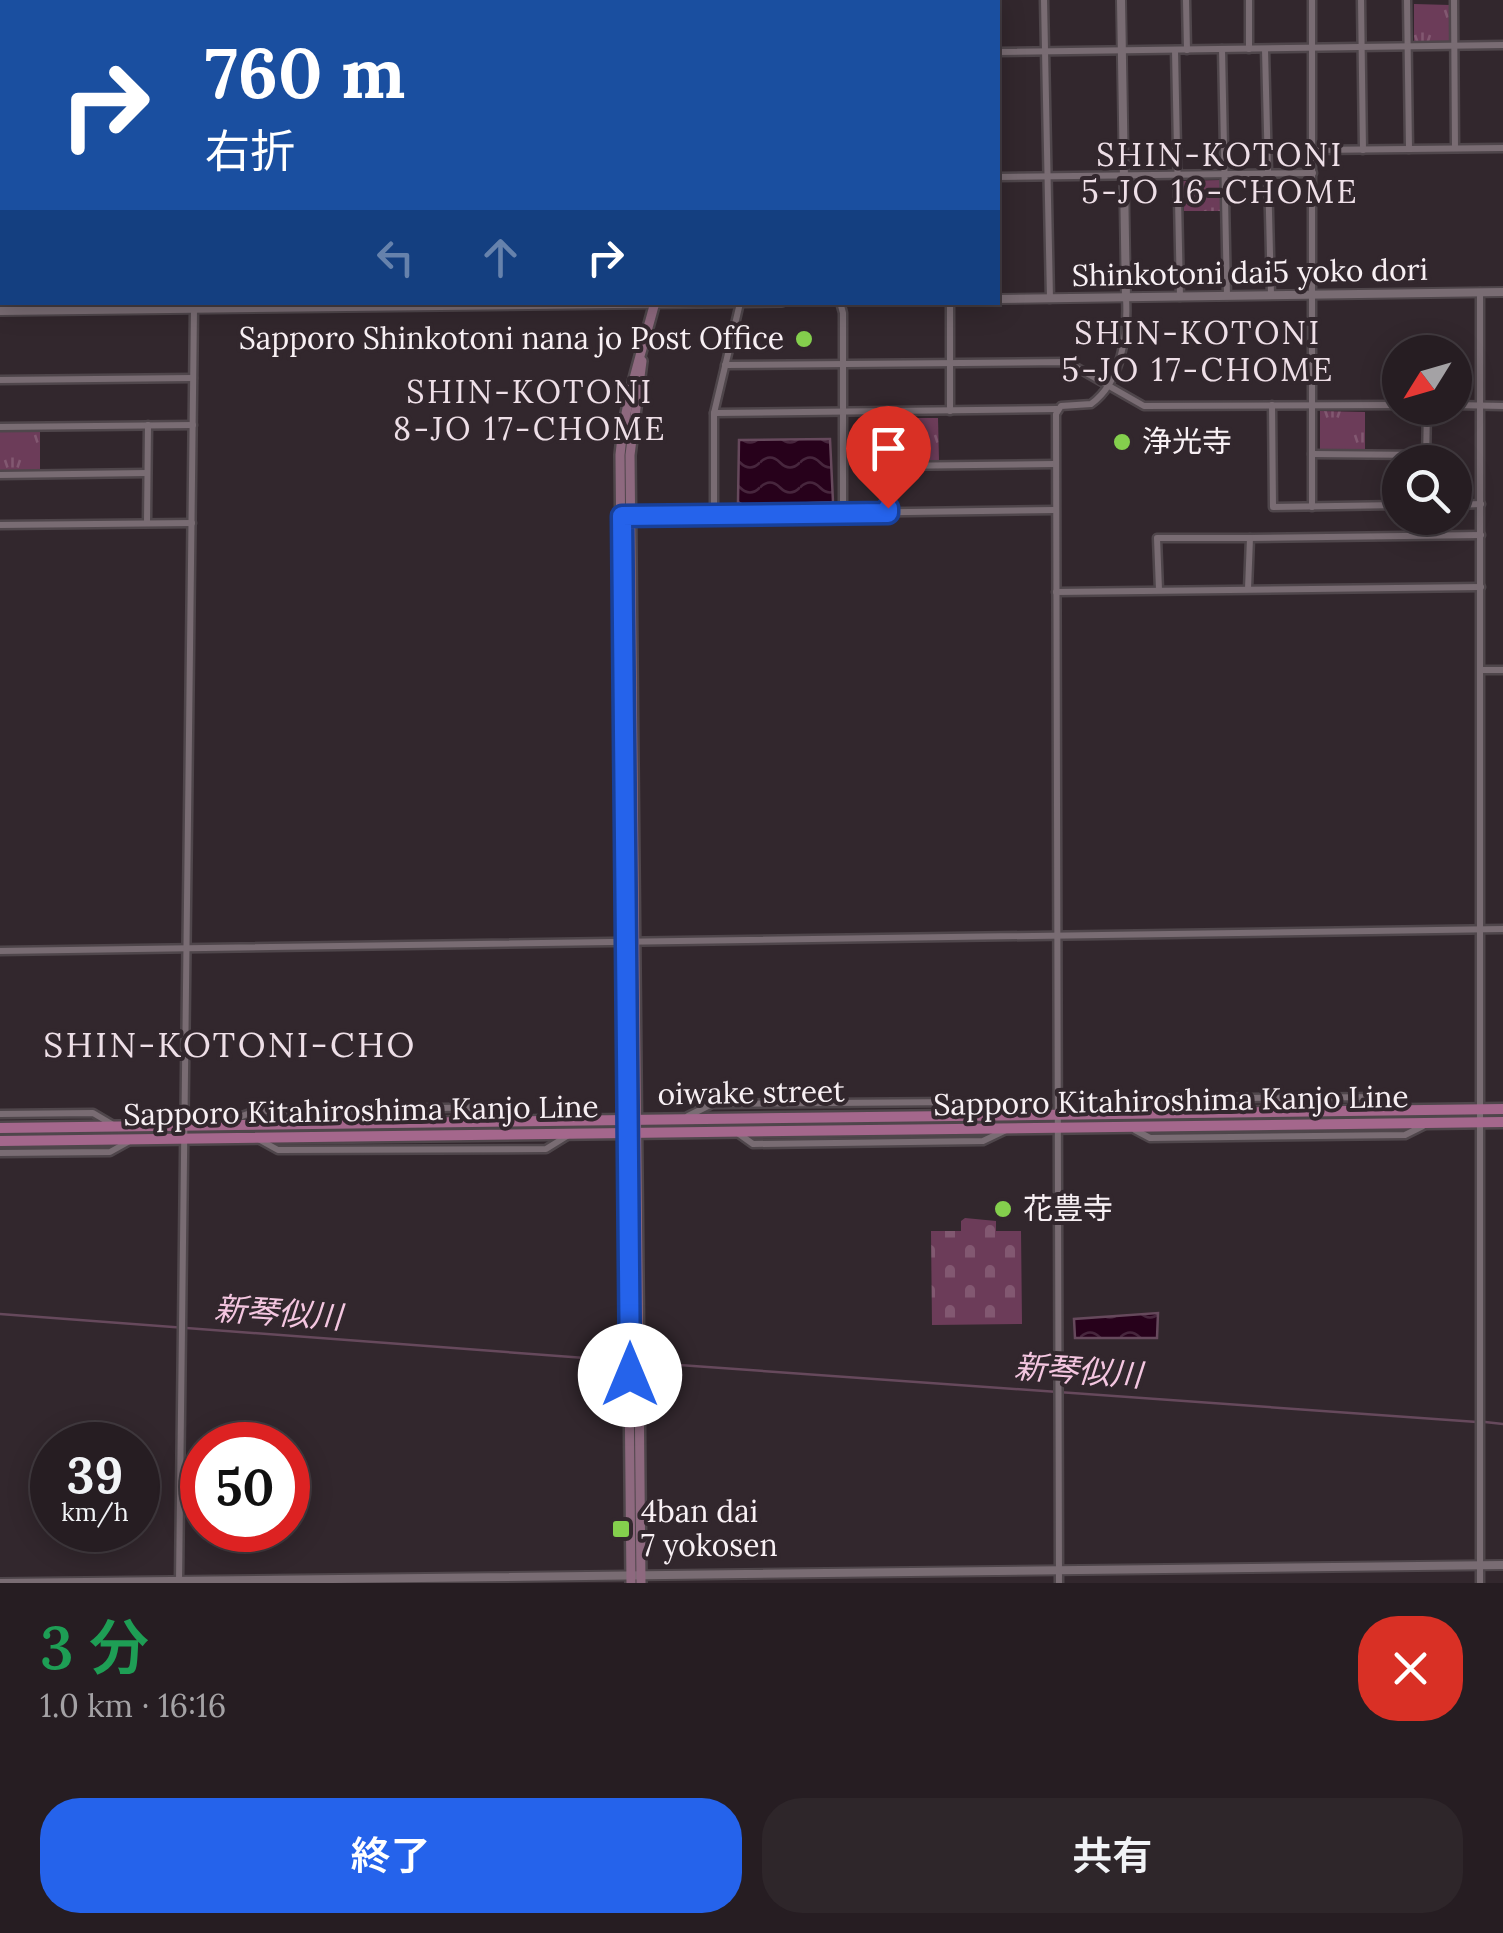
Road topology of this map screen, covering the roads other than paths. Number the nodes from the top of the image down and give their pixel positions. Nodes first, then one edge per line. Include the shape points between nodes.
1 (1044, 0) edge
2 (1120, 0) edge
3 (1186, 0) edge
4 (1249, 0) edge
5 (1312, 0) edge
6 (1361, 0) edge
7 (1408, 0) edge
8 (1454, 0) edge
9 (1408, 46) junction
10 (1454, 46) junction
11 (1503, 46) edge
12 (1362, 47) junction
13 (1265, 48) junction
14 (1312, 48) junction
15 (1222, 49) junction
16 (1250, 49) junction
17 (1122, 50) junction
18 (1175, 50) junction
19 (1186, 50) junction
20 (1045, 51) junction
21 (1000, 52) edge
22 (1455, 148) junction
23 (1503, 148) edge
24 (1409, 149) junction
25 (1314, 150) junction
26 (1362, 150) junction
27 (1313, 173) junction
28 (1224, 174) junction
29 (1268, 174) junction
30 (1124, 175) junction
31 (1048, 176) junction
32 (1177, 176) junction
33 (1000, 177) edge
34 (1480, 292) junction
35 (1503, 292) edge
36 (1270, 295) junction
37 (1312, 295) junction
38 (1228, 296) junction
39 (1180, 297) junction
40 (1050, 298) junction
41 (1126, 298) junction
42 (1000, 299) edge
43 (260, 305) edge
44 (655, 305) edge
45 (740, 305) edge
46 (840, 305) edge
47 (950, 305) edge
48 (138, 306) edge
49 (14, 307) edge
50 (194, 308) junction
51 (0, 311) edge
52 (843, 363) junction
53 (949, 363) junction
54 (725, 365) junction
55 (193, 378) junction
56 (0, 380) edge
57 (1107, 385) junction
58 (1272, 404) junction
59 (1313, 404) junction
60 (1382, 405) edge
61 (1472, 405) edge
62 (1480, 405) junction
63 (1503, 406) edge
64 (1058, 409) junction
65 (843, 410) junction
66 (887, 411) junction
67 (950, 411) junction
68 (714, 412) junction
69 (193, 424) junction
70 (148, 425) junction
71 (0, 427) edge
72 (1312, 454) junction
73 (1382, 456) edge
74 (1056, 464) junction
75 (887, 466) junction
76 (147, 473) junction
77 (0, 475) edge
78 (1472, 504) edge
79 (1481, 504) junction
80 (1382, 506) edge
81 (1312, 507) junction
82 (1056, 510) junction
83 (888, 513) junction
84 (844, 514) junction
85 (626, 516) junction
86 (714, 516) junction
87 (192, 522) junction
88 (147, 523) junction
89 (0, 524) edge
90 (1481, 536) junction
91 (1250, 538) junction
92 (1481, 587) junction
93 (1159, 590) junction
94 (1248, 590) junction
95 (1056, 592) junction
96 (1481, 670) junction
97 (1503, 670) edge
98 (1480, 929) junction
99 (1503, 930) edge
100 (1057, 935) junction
101 (631, 942) junction
102 (188, 949) junction
103 (0, 952) edge
104 (1480, 1109) junction
105 (1503, 1109) edge
106 (0, 1114) edge
107 (1056, 1114) junction
108 (1480, 1122) junction
109 (1503, 1122) edge
110 (115, 1126) junction
111 (182, 1126) junction
112 (634, 1126) junction
113 (1057, 1127) junction
114 (0, 1128) edge
115 (185, 1139) junction
116 (134, 1140) junction
117 (0, 1141) edge
118 (0, 1153) edge
119 (1480, 1565) junction
120 (1503, 1565) edge
121 (1059, 1569) junction
122 (636, 1579) edge
123 (179, 1582) edge
124 (0, 1583) edge
125 (1059, 1583) edge
126 (1480, 1583) edge

1 - 20 street
2 - 17 street
3 - 19 street
4 - 16 street
5 - 14 street
6 - 12 street
7 - 9 street
8 - 10 street
9 - 10 street
9 - 12 street
9 - 24 street
10 - 11 street
10 - 22 street
12 - 14 street
12 - 26 street
13 - 14 street
13 - 16 street
13 - 29 street
14 - 25 street
15 - 16 street
15 - 19 street
15 - 28 street
17 - 18 street
17 - 20 street
17 - 30 street
18 - 19 street
18 - 32 street
20 - 21 street
20 - 31 street
22 - 23 street
22 - 24 street
24 - 26 street
25 - 26 street
25 - 27 street
27 - 29 street
27 - 37 street
28 - 29 street
28 - 32 street
28 - 38 street
29 - 36 street
30 - 31 street
30 - 32 street
30 - 41 street
31 - 33 street
31 - 40 street
32 - 39 street
34 - 35 street, Shinkotoni dai5 yoko dori
34 - 37 street, Shinkotoni dai5 yoko dori
34 - 62 street
36 - 37 street, Shinkotoni dai5 yoko dori
36 - 38 street, Shinkotoni dai5 yoko dori
37 - 59 street
38 - 39 street, Shinkotoni dai5 yoko dori
39 - 41 street, Shinkotoni dai5 yoko dori
40 - 41 street, Shinkotoni dai5 yoko dori
40 - 42 street, Shinkotoni dai5 yoko dori
41 - 57 street via 1124,340
43 - 50 street
44 - 85 main road via 642,353
45 - 54 street
46 - 52 street
47 - 53 street
48 - 49 street
48 - 50 street
49 - 51 street
50 - 55 street
52 - 53 street
52 - 54 street
52 - 65 street
53 - 57 street via 1067,362
53 - 67 street
54 - 68 street
55 - 56 street
55 - 69 street
57 - 58 street via 1144,406
57 - 64 street via 1092,404
58 - 59 street
58 - 81 street via 1274,507
59 - 60 street
59 - 72 street
61 - 62 street
62 - 63 street
62 - 79 street
64 - 67 street
64 - 74 street
65 - 66 street
65 - 68 street
65 - 84 street
66 - 67 street
66 - 75 street
68 - 86 street
69 - 70 street
69 - 87 street
70 - 71 street
70 - 76 street
72 - 73 street
72 - 81 street
74 - 75 street
74 - 82 street
75 - 83 street
76 - 77 street
76 - 88 street
78 - 79 street
79 - 90 street
80 - 81 street
82 - 83 street
82 - 95 street
83 - 84 street
84 - 86 street
85 - 86 street
85 - 101 main road
87 - 88 street
87 - 102 street
88 - 89 street
90 - 91 street
90 - 92 street
91 - 93 street via 1158,538
91 - 94 street
92 - 94 street
92 - 96 street
93 - 94 street
93 - 95 street
95 - 100 street
96 - 97 street
96 - 98 street
98 - 99 street
98 - 100 street
98 - 104 street
100 - 101 street
100 - 107 street
101 - 102 street
101 - 112 main road
102 - 103 street
102 - 111 street
104 - 105 main road, oiwake street
104 - 107 main road, oiwake street
104 - 108 street
106 - 110 street via 93,1112
107 - 112 main road, oiwake street via 683,1119
107 - 113 street
108 - 109 main road, Sapporo Kitahiroshima Kanjo Line
108 - 113 main road, Sapporo Kitahiroshima Kanjo Line
108 - 119 street
110 - 111 main road, oiwake street
110 - 114 main road, oiwake street
111 - 112 main road, oiwake street
111 - 115 street
112 - 113 main road, Sapporo Kitahiroshima Kanjo Line
112 - 115 main road, Sapporo Kitahiroshima Kanjo Line via 572,1133
112 - 122 main road
113 - 121 street
115 - 116 main road, Sapporo Kitahiroshima Kanjo Line
115 - 123 street
116 - 117 main road, Sapporo Kitahiroshima Kanjo Line
116 - 118 street via 110,1152
119 - 120 street
119 - 121 street
119 - 126 street
121 - 122 street
121 - 125 street
122 - 123 street
123 - 124 street

